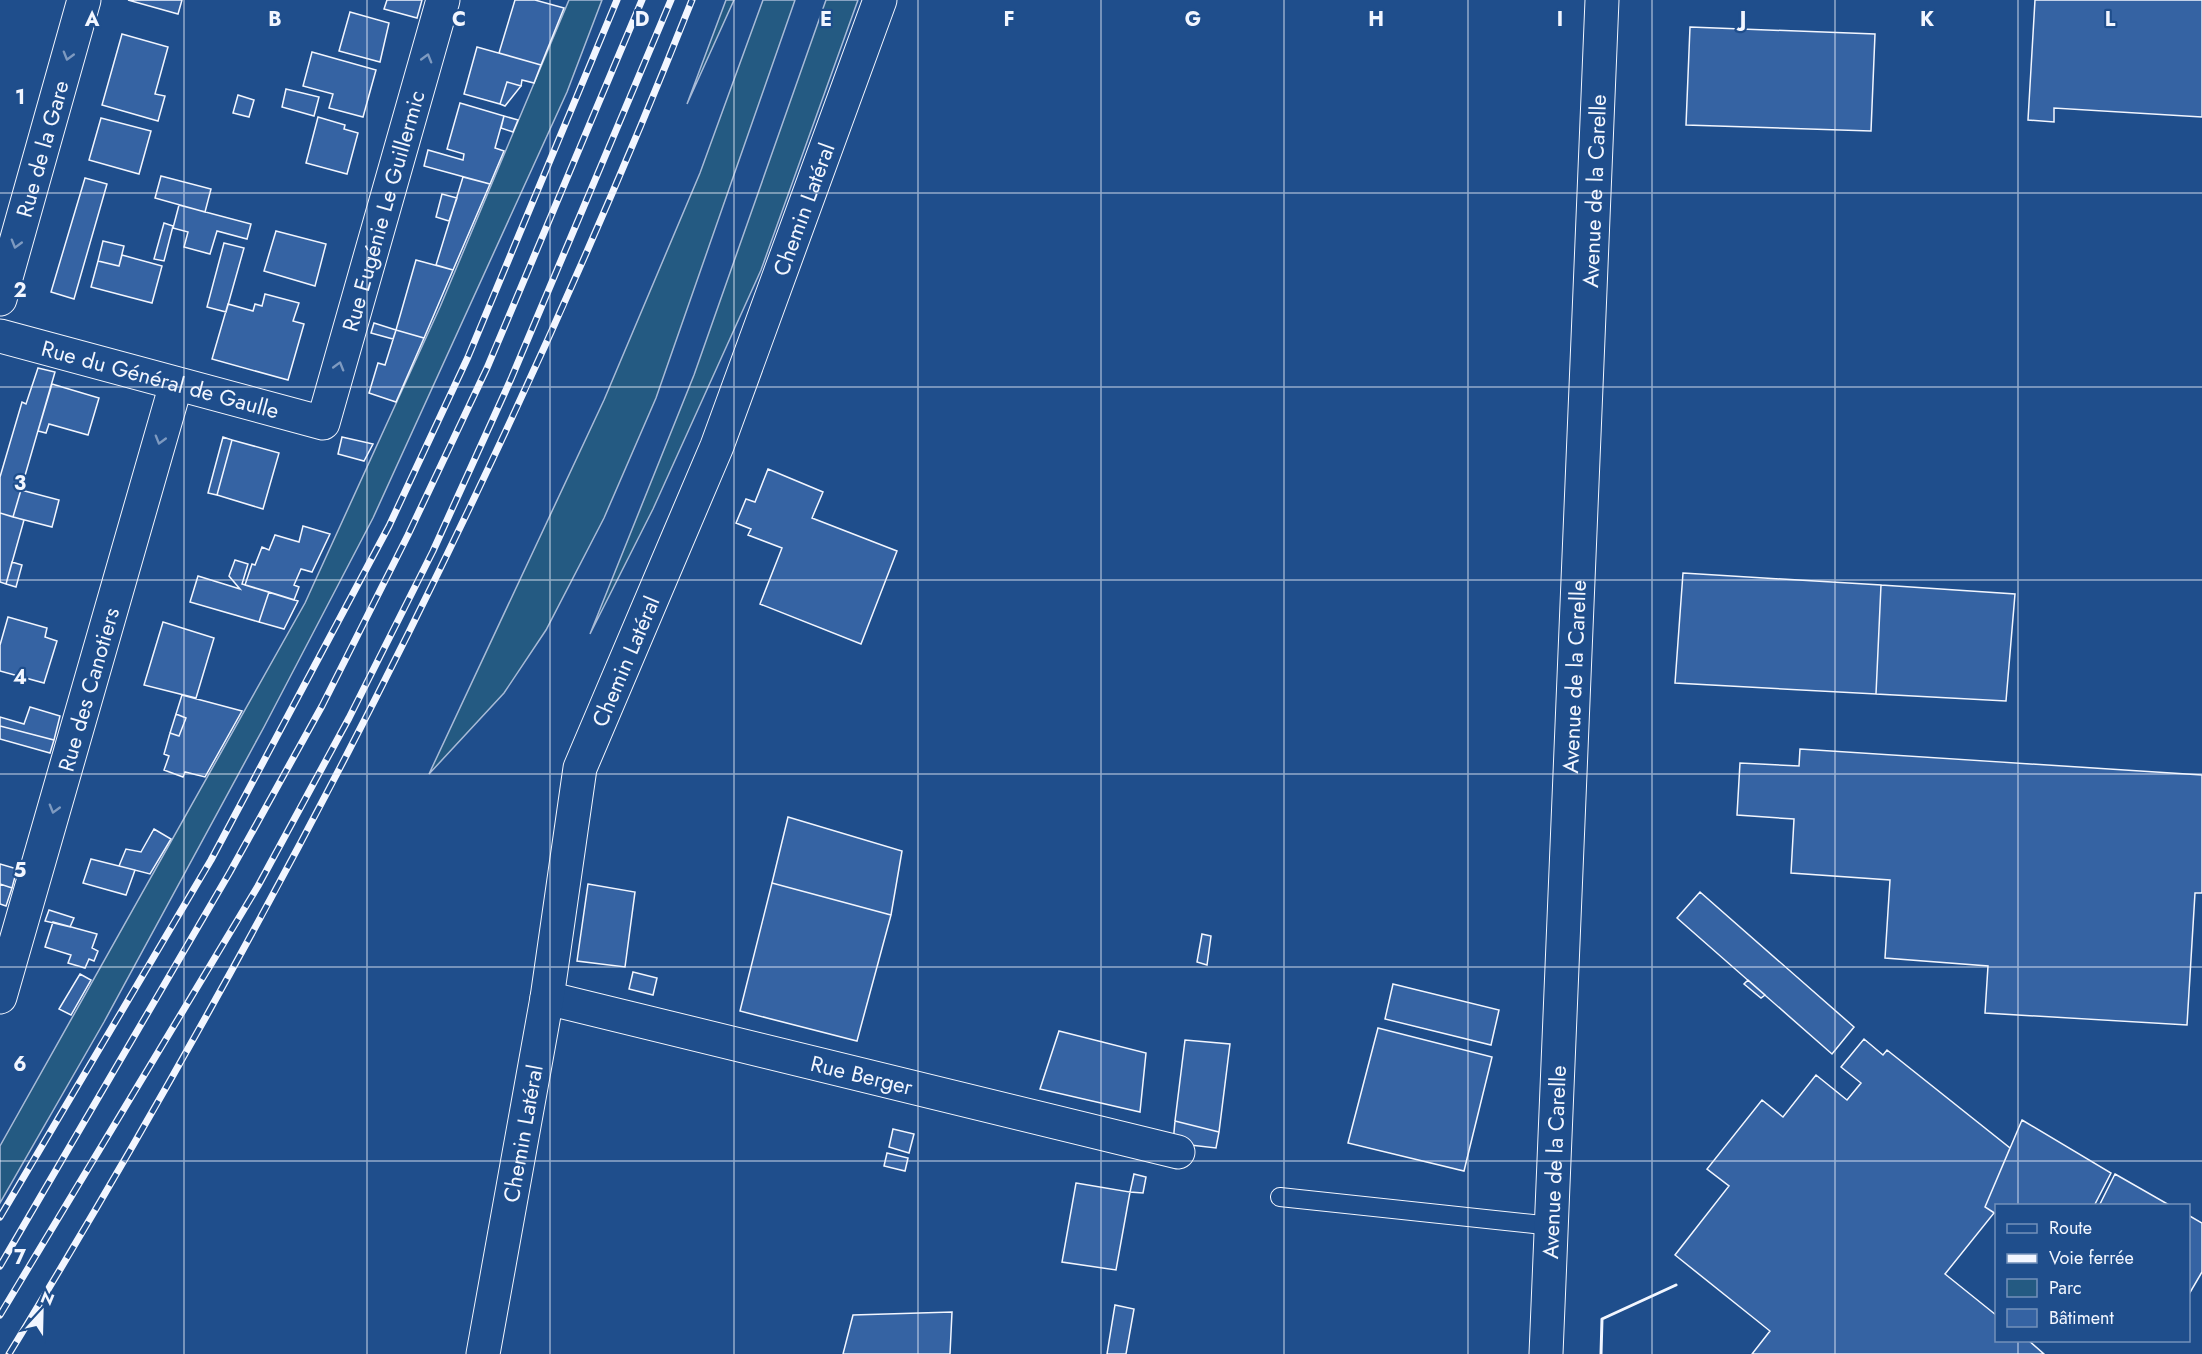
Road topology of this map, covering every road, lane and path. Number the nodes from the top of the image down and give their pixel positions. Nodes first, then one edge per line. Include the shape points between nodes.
1 (84, 0) edge
2 (444, 0) edge
3 (880, 0) edge
4 (1602, 0) edge
5 (0, 299) edge
6 (0, 336) edge
7 (176, 384) junction
8 (323, 423) joint
9 (0, 998) edge
10 (546, 998) junction
11 (1178, 1152) dead end
12 (1280, 1197) dead end
13 (1552, 1226) junction
14 (483, 1354) edge
15 (1546, 1354) edge

1 -> 5 street, Rue de la Gare
8 -> 2 street, Rue Eugénie Le Guillermic
3 - 10 street, Chemin Latéral via 717,446 580,768
4 - 13 street, Avenue de la Carelle
6 - 7 street, Rue du Général de Gaulle
7 - 8 street, Rue du Général de Gaulle
7 -> 9 street, Rue des Canotiers
10 - 11 street, Rue Berger
10 - 14 street, Chemin Latéral
12 - 13 lane
13 - 15 street, Avenue de la Carelle

